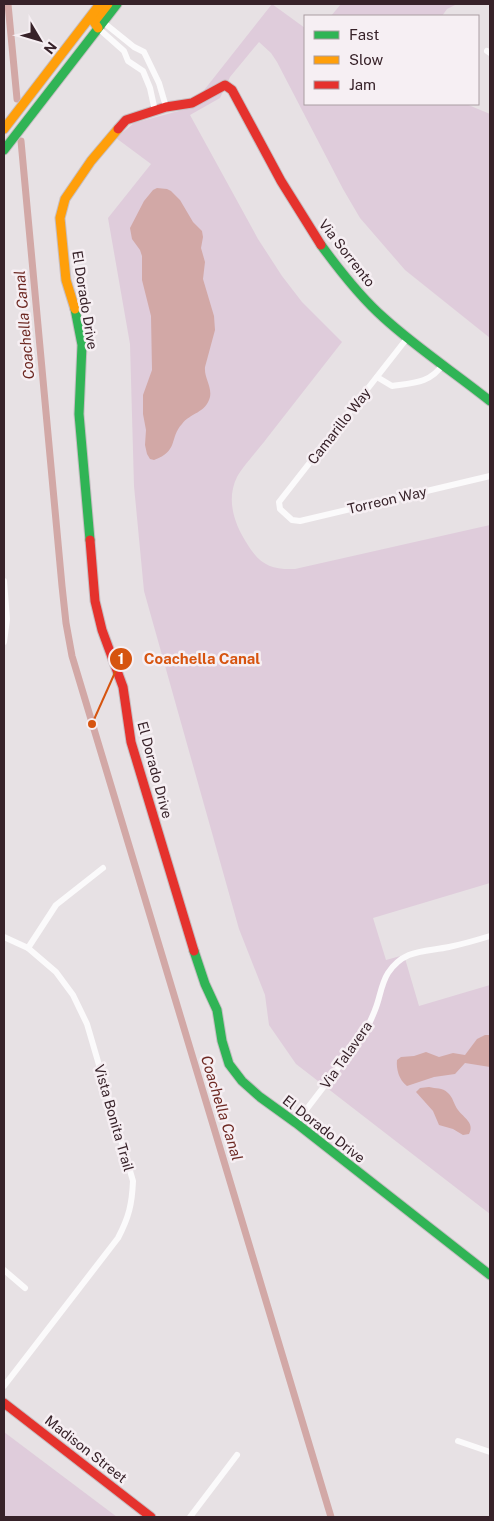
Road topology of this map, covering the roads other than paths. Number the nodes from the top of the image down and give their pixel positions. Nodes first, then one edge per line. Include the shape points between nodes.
1 (100, 4) edge
2 (108, 4) edge
3 (117, 4) edge
4 (100, 25) junction
5 (81, 28) junction
6 (146, 58) junction
7 (137, 66) junction
8 (55, 83) junction
9 (225, 86) joint
10 (166, 107) junction
11 (155, 110) junction
12 (4, 129) edge
13 (4, 150) edge
14 (408, 337) junction
15 (442, 364) junction
16 (377, 377) junction
17 (490, 401) edge
18 (490, 476) edge
19 (286, 516) joint
20 (4, 581) edge
21 (4, 585) edge
22 (4, 642) edge
23 (103, 868) dead end
24 (490, 936) edge
25 (4, 937) edge
26 (28, 948) junction
27 (296, 1123) junction
28 (4, 1270) edge
29 (490, 1275) edge
30 (25, 1288) dead end
31 (4, 1386) edge
32 (4, 1403) edge
33 (458, 1441) dead end
34 (490, 1452) edge
35 (237, 1455) dead end
36 (151, 1517) edge
37 (190, 1517) edge

1 - 5 street
2 - 4 street via 94,22
3 - 4 street
4 - 6 street via 144,52
4 - 7 street via 124,51 128,61
4 - 8 street
5 - 8 street via 84,37 67,58
5 - 12 street
6 - 7 street
6 - 10 street via 159,83
7 - 11 street via 143,71 150,88
8 - 13 street
9 - 10 street, El Dorado Drive via 192,103
9 - 14 street, Via Sorrento via 232,90 320,244 381,316
10 - 11 street, El Dorado Drive
11 - 27 street, El Dorado Drive via 126,120 64,199 60,218 66,280 82,345 79,414 95,601 123,687 131,742 205,984 217,1010 229,1064 260,1097
14 - 15 street, Via Sorrento
14 - 16 street, Camarillo Way
15 - 16 street via 432,377 417,382 392,386
15 - 17 street, Via Sorrento
16 - 19 street, Camarillo Way via 279,502
18 - 19 street, Torreon Way via 300,521
20 - 21 street
21 - 22 street via 7,619
23 - 26 street via 56,905
24 - 27 street, Via Talavera via 452,947 420,951 407,955 396,964 383,984 364,1034
25 - 26 street, Vista Bonita Trail
26 - 31 street, Vista Bonita Trail via 56,972 73,994 87,1024 126,1153 133,1181 132,1201 118,1238
27 - 29 street, El Dorado Drive
28 - 30 street
32 - 36 street, Madison Street
33 - 34 street
35 - 37 street

